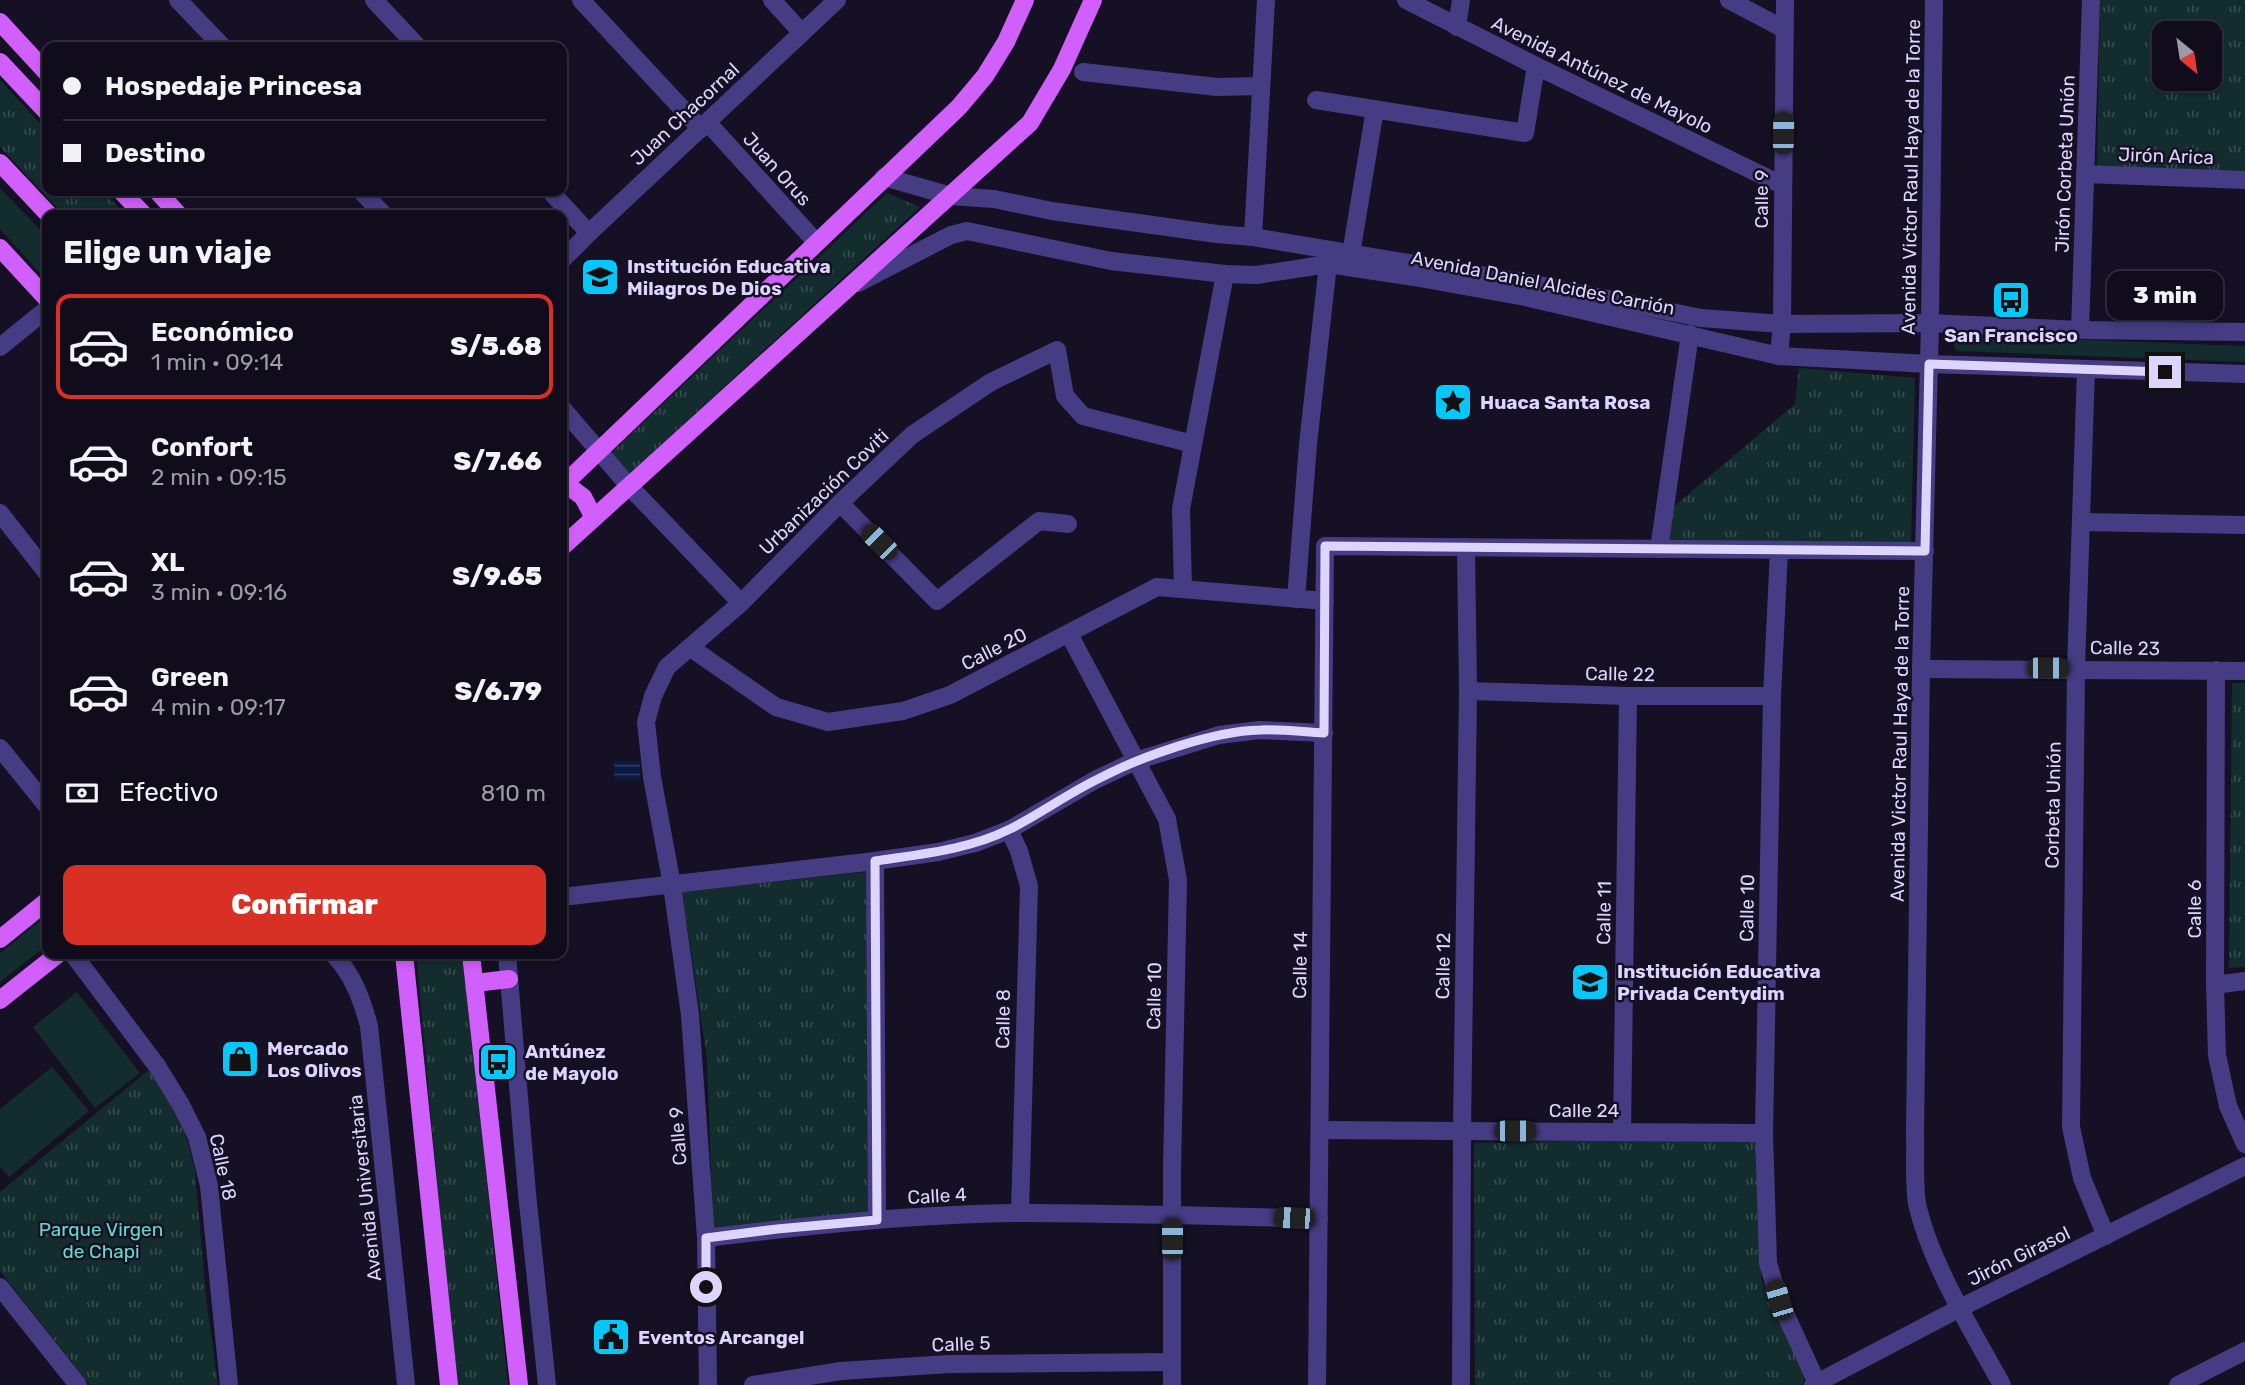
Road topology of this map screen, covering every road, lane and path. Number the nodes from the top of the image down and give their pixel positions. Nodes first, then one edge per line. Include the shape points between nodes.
1 (178, 0) edge
2 (374, 0) edge
3 (581, 0) edge
4 (772, 0) edge
5 (837, 0) edge
6 (1025, 0) edge
7 (1093, 0) edge
8 (1266, 0) edge
9 (1406, 0) edge
10 (1461, 0) edge
11 (1730, 0) edge
12 (1785, 0) edge
13 (1934, 0) edge
14 (2091, 0) edge
15 (0, 22) edge
16 (1457, 27) junction
17 (1784, 29) junction
18 (802, 33) junction
19 (218, 42) edge
20 (413, 42) edge
21 (0, 62) edge
22 (1536, 66) junction
23 (42, 68) edge
24 (1083, 72) dead end
25 (1260, 86) junction
26 (1316, 100) dead end
27 (42, 107) edge
28 (1376, 109) junction
29 (704, 126) junction
30 (0, 163) edge
31 (2085, 174) junction
32 (884, 177) junction
33 (2245, 180) edge
34 (1782, 185) junction
35 (126, 196) edge
36 (161, 196) edge
37 (366, 196) edge
38 (555, 196) edge
39 (951, 196) junction
40 (44, 210) edge
41 (139, 210) edge
42 (174, 210) edge
43 (379, 210) edge
44 (589, 233) junction
45 (1253, 237) junction
46 (816, 242) junction
47 (0, 248) edge
48 (1351, 254) junction
49 (567, 255) edge
50 (1328, 264) junction
51 (1225, 274) junction
52 (848, 288) junction
53 (42, 294) edge
54 (42, 313) edge
55 (1930, 323) junction
56 (1782, 324) junction
57 (2080, 330) junction
58 (2245, 332) edge
59 (1690, 334) junction
60 (0, 347) edge
61 (1779, 356) junction
62 (1929, 364) junction
63 (2085, 369) junction
64 (2245, 374) edge
65 (567, 413) edge
66 (1193, 444) junction
67 (599, 451) junction
68 (567, 480) edge
69 (629, 486) junction
70 (567, 487) edge
71 (840, 503) junction
72 (0, 513) edge
73 (594, 518) junction
74 (2081, 522) junction
75 (1068, 524) dead end
76 (2245, 525) edge
77 (567, 542) edge
78 (1466, 547) junction
79 (1659, 549) junction
80 (1779, 550) junction
81 (1925, 551) junction
82 (42, 567) edge
83 (1183, 589) junction
84 (1296, 598) junction
85 (1325, 601) junction
86 (741, 603) junction
87 (1069, 635) junction
88 (691, 648) junction
89 (2076, 668) junction
90 (1921, 669) junction
91 (2216, 670) junction
92 (2245, 671) edge
93 (1468, 691) junction
94 (1628, 695) junction
95 (1772, 696) junction
96 (1324, 733) junction
97 (0, 748) edge
98 (1135, 761) junction
99 (42, 800) edge
100 (1009, 830) junction
101 (875, 861) junction
102 (672, 885) junction
103 (567, 896) edge
104 (42, 905) edge
105 (0, 939) edge
106 (52, 959) edge
107 (77, 959) edge
108 (337, 959) edge
109 (405, 959) edge
110 (472, 959) edge
111 (507, 959) edge
112 (509, 979) junction
113 (2245, 981) edge
114 (475, 983) junction
115 (2215, 985) junction
116 (0, 1000) edge
117 (1320, 1130) junction
118 (1462, 1131) junction
119 (1622, 1132) junction
120 (1764, 1133) junction
121 (2245, 1144) edge
122 (2245, 1166) edge
123 (1020, 1213) junction
124 (1172, 1214) junction
125 (1319, 1219) junction
126 (877, 1220) junction
127 (2106, 1236) junction
128 (706, 1238) junction
129 (0, 1287) edge
130 (1960, 1308) junction
131 (2245, 1351) edge
132 (1171, 1362) junction
133 (1815, 1384) edge
134 (78, 1385) edge
135 (229, 1385) edge
136 (406, 1385) edge
137 (449, 1385) edge
138 (519, 1385) edge
139 (547, 1385) edge
140 (708, 1385) edge
141 (753, 1385) edge
142 (1172, 1385) edge
143 (1317, 1385) edge
144 (1461, 1385) edge
145 (2002, 1385) edge
146 (2178, 1385) edge

1 - 19 street
2 - 20 street
3 - 29 street, Juan Orus
4 - 18 street
5 - 18 street, Juan Chacornal
6 - 32 main road via 985,76 959,107
7 - 39 main road via 1062,69 1030,123
8 - 25 street
9 - 16 street, Avenida Antúnez de Mayolo
10 - 16 street
11 - 17 street
12 - 17 street, Calle 9
13 - 55 street, Avenida Victor Raul Haya de la Torre
14 - 31 street, Jirón Corbeta Unión
15 - 23 main road
16 - 22 street, Avenida Antúnez de Mayolo
17 - 34 street, Calle 9
18 - 29 street, Juan Chacornal
21 - 27 main road
22 - 28 street via 1525,133
22 - 34 street, Avenida Antúnez de Mayolo
24 - 25 street via 1217,87
25 - 45 street
26 - 28 street
28 - 48 street
29 - 44 street, Juan Chacornal
29 - 46 street, Juan Orus
30 - 40 main road
31 - 33 street, Jirón Arica
31 - 57 street, Jirón Corbeta Unión
32 - 39 street, Avenida Daniel Alcides Carrión
32 - 46 main road
34 - 56 street, Calle 9
35 - 41 main road
36 - 42 main road
37 - 43 street
38 - 44 street
39 - 45 street, Avenida Daniel Alcides Carrión
39 - 52 main road
44 - 49 street, Juan Chacornal
45 - 48 street, Avenida Daniel Alcides Carrión
46 - 67 main road
47 - 53 main road
48 - 56 street, Avenida Daniel Alcides Carrión via 1534,284 1700,318
50 - 51 street, Avenida Daniel Alcides Carrión via 1257,275
50 - 59 street, Avenida Daniel Alcides Carrión via 1525,296
50 - 84 street
51 - 52 street, Avenida Daniel Alcides Carrión via 1111,261 967,231
51 - 66 street
52 - 69 main road
54 - 60 street
55 - 56 street, Avenida Daniel Alcides Carrión
55 - 57 street, Avenida Daniel Alcides Carrión
55 - 62 street, Avenida Victor Raul Haya de la Torre
56 - 61 street, Calle 9
57 - 58 street, Avenida Daniel Alcides Carrión
59 - 61 street, Avenida Daniel Alcides Carrión
59 - 79 street
61 - 62 street, Avenida Daniel Alcides Carrión
62 - 63 street, Avenida Daniel Alcides Carrión
62 - 81 street, Avenida Victor Raul Haya de la Torre
63 - 64 street, Avenida Daniel Alcides Carrión
63 - 74 street, Corbeta Unión
65 - 67 street
66 - 71 street, Urbanización Coviti via 1083,416 1065,396 1057,350 991,383 912,435
66 - 83 street via 1181,509
67 - 68 main road
67 - 69 street
69 - 73 main road
69 - 86 street
70 - 73 main road via 583,497
71 - 75 street via 937,601 1039,521
71 - 86 street, Urbanización Coviti
72 - 82 street
73 - 77 main road
74 - 76 street
74 - 89 street, Corbeta Unión
78 - 79 street
78 - 85 street, Calle 14 via 1325,546
78 - 93 street, Calle 12
79 - 80 street
80 - 81 street
80 - 95 street, Calle 10
81 - 90 street, Avenida Victor Raul Haya de la Torre
83 - 84 street, Calle 20
83 - 87 street, Calle 20 via 1157,587
84 - 85 street, Calle 20
85 - 96 street, Calle 14
86 - 88 street, Urbanización Coviti
87 - 88 street, Calle 20 via 950,695 903,711 828,722 776,707
87 - 98 street, Calle 10
88 - 102 street, Urbanización Coviti via 667,667 646,722
89 - 90 street, Calle 23
89 - 91 street, Calle 23
89 - 127 street, Corbeta Unión via 2071,1127 2082,1178
90 - 130 street, Avenida Victor Raul Haya de la Torre via 1917,1206
91 - 92 street, Calle 23
91 - 115 street, Calle 6
93 - 94 street, Calle 22
93 - 118 street, Calle 12
94 - 95 street, Calle 22
94 - 119 street, Calle 11
95 - 120 street, Calle 10
96 - 98 street via 1259,730 1219,735
96 - 117 street, Calle 14
97 - 99 street
98 - 100 street
98 - 124 street, Calle 10 via 1167,820 1178,880
100 - 101 street via 938,852
100 - 123 street, Calle 8 via 1029,886
101 - 102 street
101 - 126 street
102 - 103 street
102 - 128 street, Calle 9 via 690,1015
104 - 105 main road
106 - 116 main road
107 - 135 street, Calle 18 via 160,1070 197,1137 209,1186
108 - 136 street, Avenida Universitaria via 353,981 369,1026
109 - 137 main road
110 - 114 main road
111 - 112 street
112 - 114 main road
112 - 139 street
113 - 115 street
114 - 138 main road
115 - 121 street, Calle 6 via 2217,1055 2228,1105
117 - 118 street, Calle 24
117 - 125 street, Calle 14
118 - 119 street, Calle 24
118 - 144 street, Calle 12
119 - 120 street, Calle 24
120 - 133 street, Calle 10 via 1768,1263
122 - 127 street, Jirón Girasol
123 - 124 street, Calle 4
123 - 126 street, Calle 4
124 - 125 street
124 - 132 street, Calle 10
125 - 143 street, Calle 14
126 - 128 street, Calle 4
127 - 130 street, Jirón Girasol
128 - 140 street, Calle 9
129 - 134 street
130 - 133 street, Jirón Girasol
130 - 145 street, Avenida Victor Raul Haya de la Torre
131 - 146 street
132 - 141 street, Calle 5 via 949,1364 841,1371
132 - 142 street, Calle 10

